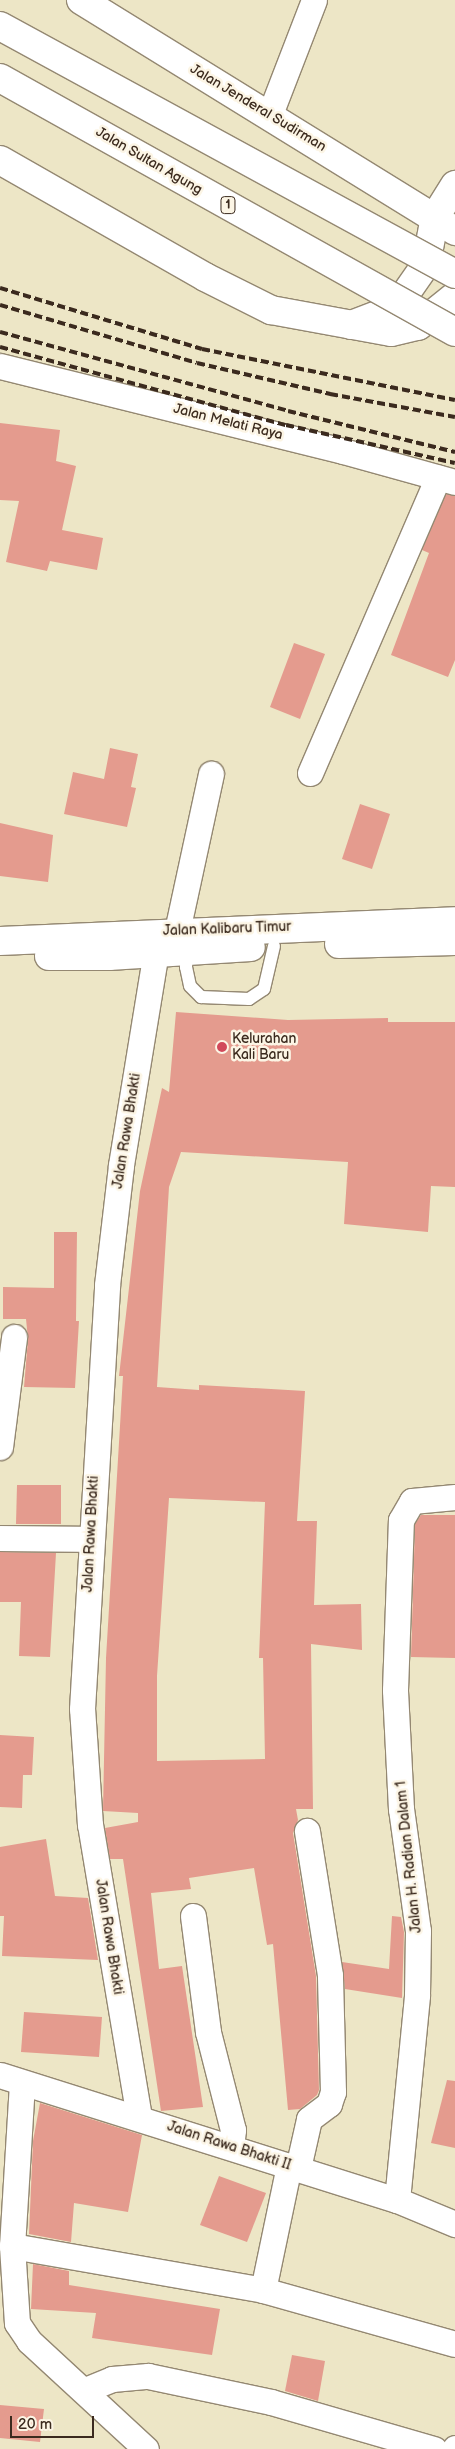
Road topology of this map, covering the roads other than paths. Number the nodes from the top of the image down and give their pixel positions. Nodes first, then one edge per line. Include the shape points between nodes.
1 (81, 0) edge
2 (314, 0) edge
3 (0, 26) edge
4 (0, 78) edge
5 (270, 114) junction
6 (0, 160) edge
7 (454, 183) edge
8 (387, 187) junction
9 (445, 224) edge
10 (455, 274) edge
11 (455, 296) edge
12 (350, 326) junction
13 (455, 332) edge
14 (0, 366) edge
15 (446, 480) edge
16 (310, 773) dead end
17 (211, 774) dead end
18 (455, 921) edge
19 (0, 941) edge
20 (183, 941) junction
21 (455, 941) edge
22 (274, 946) junction
23 (156, 951) junction
24 (0, 958) edge
25 (14, 1337) dead end
26 (0, 1447) edge
27 (455, 1497) edge
28 (0, 1538) edge
29 (90, 1539) junction
30 (307, 1830) dead end
31 (193, 1916) dead end
32 (12, 2079) edge
33 (139, 2116) junction
34 (231, 2146) junction
35 (294, 2167) junction
36 (397, 2200) junction
37 (455, 2224) edge
38 (12, 2246) junction
39 (263, 2290) junction
40 (455, 2344) edge
41 (85, 2390) junction
42 (146, 2449) edge
43 (434, 2449) edge

1 - 5 main road, Jalan Jenderal Sudirman
2 - 5 street
3 - 10 main road, bridge
4 - 13 main road, Jalan Sultan Agung / 1, bridge
5 - 8 main road, Jalan Jenderal Sudirman
6 - 12 main road via 205,277 272,310
7 - 8 main road via 414,194
7 - 9 main road
8 - 9 main road, Jalan Jenderal Sudirman
9 - 12 main road via 426,264 406,293 390,310
11 - 12 main road via 418,326 391,332
14 - 15 street, Jalan Melati Raya
15 - 16 street
17 - 20 street
18 - 20 main road, Jalan Kalibaru Timur
19 - 20 main road, Jalan Kalibaru Timur
20 - 22 main road, Jalan Kalibaru Timur
20 - 22 lane via 190,986 201,996 249,999 264,989
20 - 23 main road, Jalan Kalibaru Timur
21 - 22 main road, Jalan Kalibaru Timur
23 - 24 main road, Jalan Kalibaru Timur via 109,956
23 - 29 street, Jalan Rawa Bhakti via 121,1165 108,1275
25 - 26 street
27 - 36 street, Jalan H. Radian Dalam 1 via 412,1501 401,1520 395,1690 400,1809 418,1931 418,1986
28 - 29 street
29 - 33 street, Jalan Rawa Bhakti via 82,1709 85,1775
30 - 35 street via 330,1975 333,2092 329,2104 309,2119
31 - 34 street via 208,2032 234,2130
32 - 33 street, Jalan Rawa Bhakti II
32 - 38 street
33 - 34 street, Jalan Rawa Bhakti II
34 - 35 street, Jalan Rawa Bhakti II
35 - 36 street, Jalan Rawa Bhakti II
35 - 39 street
36 - 37 street, Jalan Rawa Bhakti II
38 - 39 street
38 - 41 street via 15,2316 20,2330
39 - 40 street
41 - 42 street
41 - 43 street via 112,2379 148,2376 271,2402

